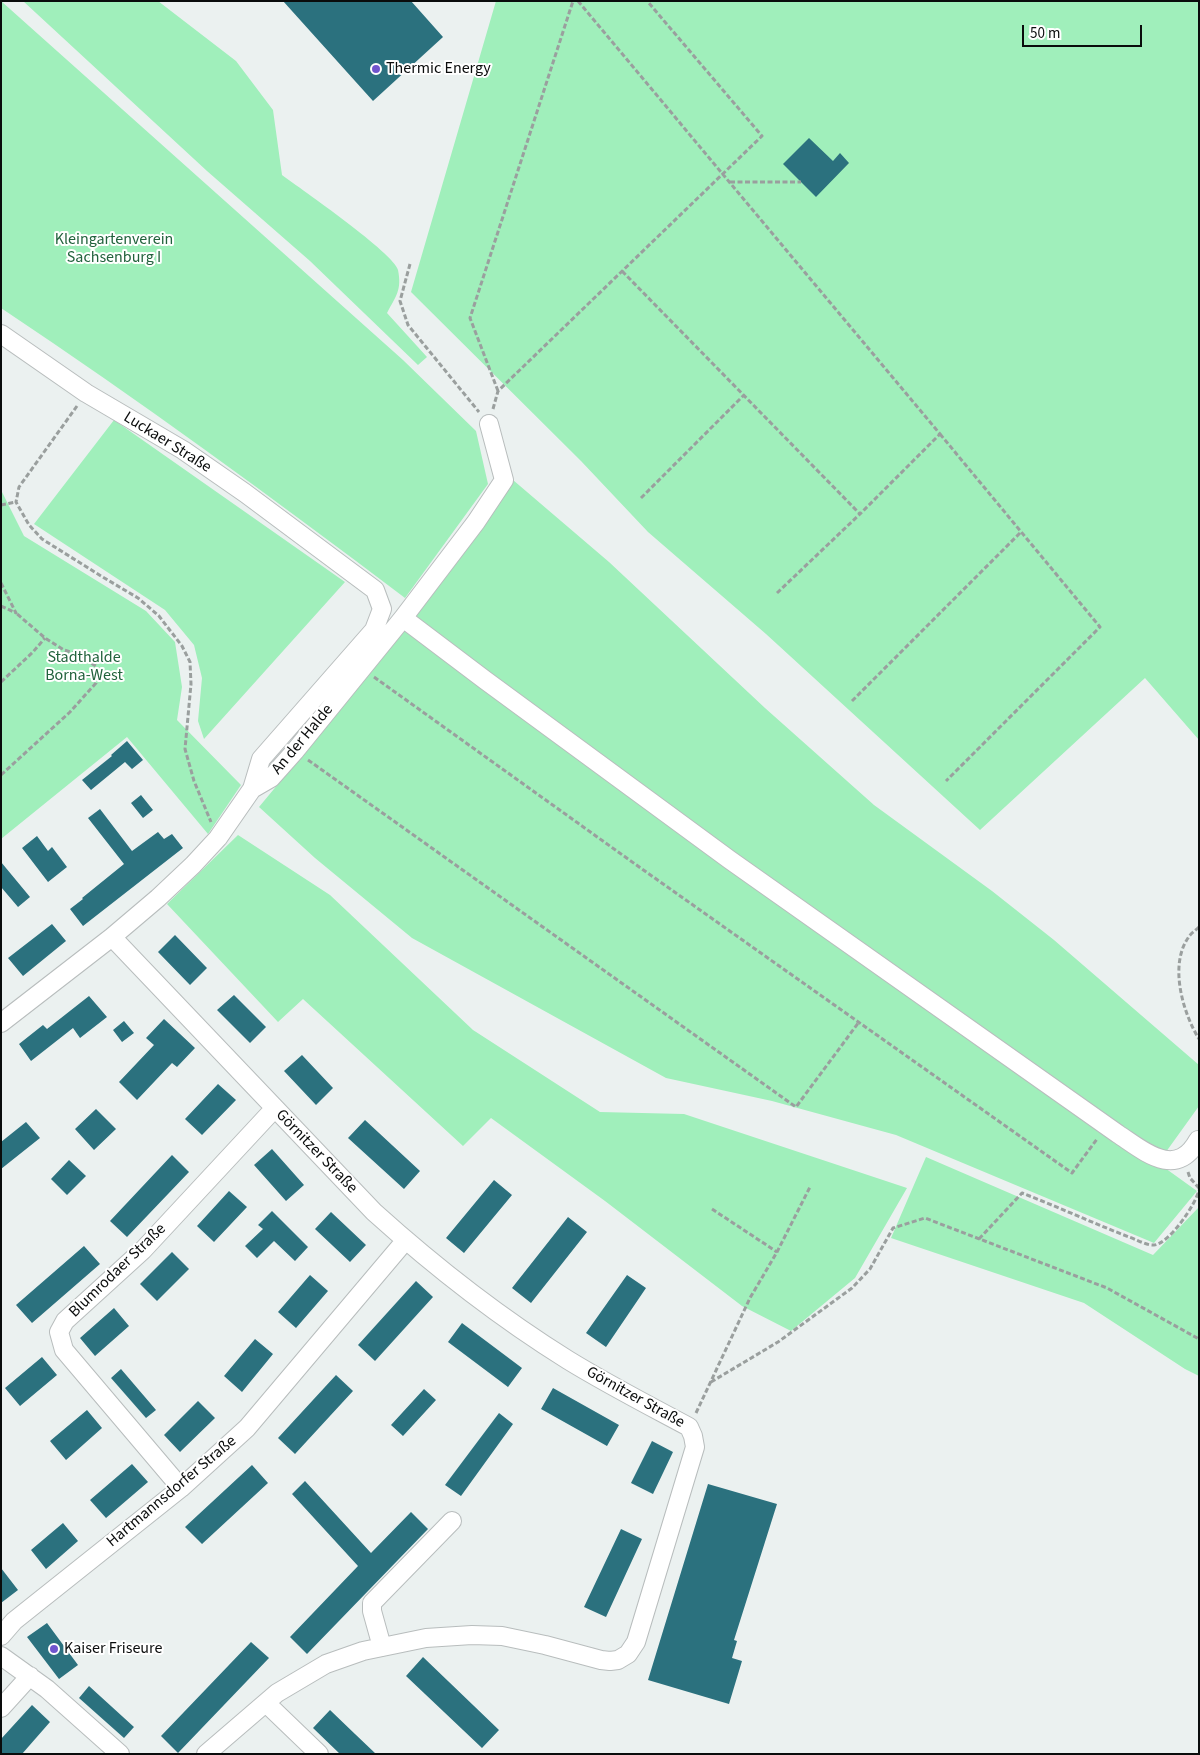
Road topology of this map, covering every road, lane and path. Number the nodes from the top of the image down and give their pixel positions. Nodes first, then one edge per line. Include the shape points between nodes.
1 (573, 1) edge
2 (578, 1) edge
3 (648, 2) edge
4 (723, 174) junction
5 (730, 182) junction
6 (801, 182) dead end
7 (410, 264) dead end
8 (622, 271) junction
9 (1, 334) edge
10 (498, 391) junction
11 (86, 393) junction
12 (744, 395) junction
13 (489, 424) junction
14 (940, 434) junction
15 (641, 498) dead end
16 (16, 502) junction
17 (1, 505) edge
18 (860, 514) junction
19 (1021, 532) junction
20 (1, 583) edge
21 (777, 593) dead end
22 (1, 606) edge
23 (16, 613) junction
24 (403, 618) junction
25 (45, 638) junction
26 (362, 669) junction
27 (1, 682) edge
28 (852, 701) dead end
29 (295, 751) junction
30 (1, 775) edge
31 (946, 781) dead end
32 (252, 789) junction
33 (218, 838) junction
34 (1199, 927) edge
35 (112, 938) junction
36 (859, 1022) junction
37 (1, 1023) edge
38 (1199, 1039) edge
39 (274, 1109) junction
40 (1107, 1126) junction
41 (1198, 1140) edge
42 (810, 1187) dead end
43 (1199, 1190) edge
44 (712, 1209) dead end
45 (978, 1239) junction
46 (405, 1240) junction
47 (777, 1252) junction
48 (1199, 1340) edge
49 (711, 1382) junction
50 (688, 1427) junction
51 (181, 1488) junction
52 (452, 1521) dead end
53 (1, 1636) edge
54 (382, 1647) junction
55 (1, 1656) edge
56 (30, 1676) junction
57 (266, 1703) junction
58 (1, 1708) edge
59 (120, 1754) edge
60 (206, 1754) edge
61 (319, 1754) edge

1 - 10 path via 470,318
2 - 4 path
3 - 4 path via 762,136
4 - 5 path
4 - 8 path
5 - 6 path
5 - 14 path
7 - 13 path via 400,301 408,325
8 - 10 path
8 - 12 path
9 - 11 street, Luckaer Straße
10 - 13 path
11 - 16 path via 19,487
11 - 32 street, Luckaer Straße via 183,450 375,590 382,610 374,630 261,759
12 - 15 path
12 - 18 path
13 - 24 street, An der Halde via 504,480
14 - 18 path
14 - 19 path
16 - 17 path
16 - 33 path via 29,525 42,539 138,598 159,616 182,646 190,662 191,684 185,749 194,781
18 - 21 path
19 - 28 path
19 - 31 path via 1100,627
20 - 23 path
22 - 23 path
23 - 25 path
24 - 26 street, An der Halde
24 - 40 street via 730,860
25 - 27 path
25 - 30 path via 97,667 96,683 70,712
26 - 29 street, An der Halde
26 - 36 path
29 - 32 street, An der Halde via 271,778
29 - 36 path via 796,1107
32 - 33 street, An der Halde
33 - 35 street, An der Halde
34 - 38 path via 1187,938 1180,960 1180,989 1186,1016
35 - 37 street, An der Halde
35 - 39 street, Görnitzer Straße
36 - 40 path via 1072,1173
39 - 46 street, Görnitzer Straße
39 - 51 street, Blumrodaer Straße via 143,1250 65,1321 59,1332 64,1350
40 - 41 street via 1157,1159 1184,1157
42 - 47 path
43 - 45 path via 1197,1198 1174,1230 1164,1242 1153,1246 1022,1193
44 - 47 path
45 - 48 path via 1107,1288
45 - 49 path via 925,1218 893,1228 870,1270 852,1288 778,1342
46 - 50 street, Görnitzer Straße via 473,1296 529,1335 570,1362
46 - 51 street, Hartmannsdorfer Straße via 247,1428
47 - 49 path via 750,1298
49 - 50 path
50 - 54 street, Görnitzer Straße via 695,1447 636,1642 628,1654 618,1660 601,1660 502,1636 472,1635 426,1638
51 - 53 street, Hartmannsdorfer Straße via 14,1621
52 - 54 street via 372,1603
54 - 57 street, Görnitzer Straße via 326,1664
55 - 56 street
56 - 58 street
56 - 59 street
57 - 60 street, Görnitzer Straße
57 - 61 street

